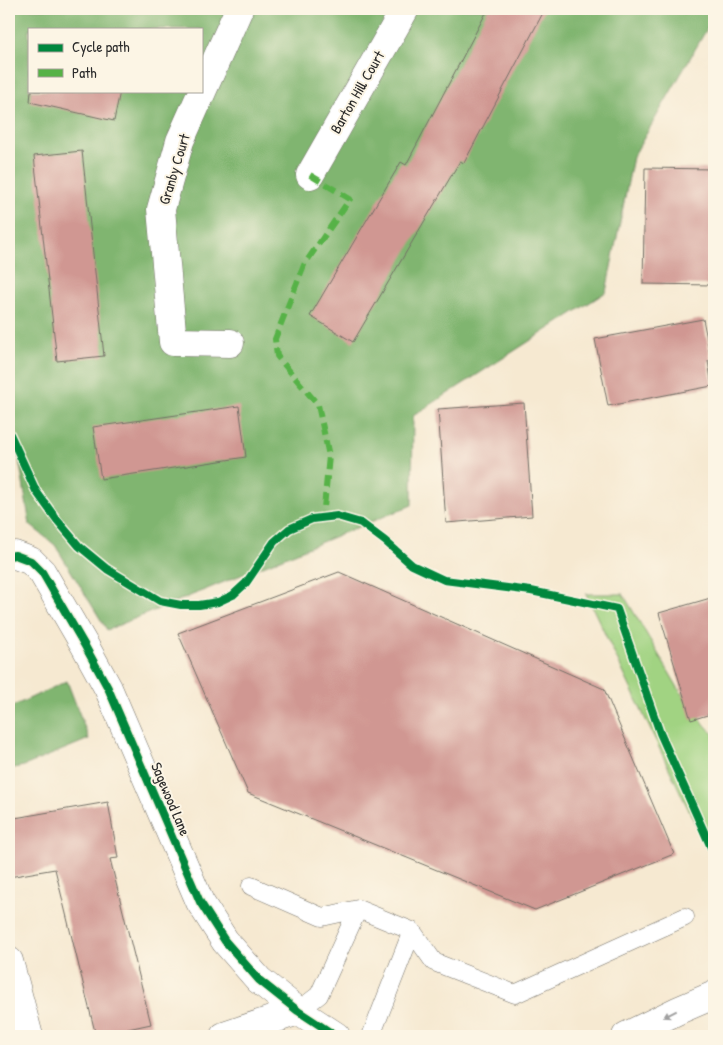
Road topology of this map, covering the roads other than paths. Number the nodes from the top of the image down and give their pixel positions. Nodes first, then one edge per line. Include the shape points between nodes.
1 (239, 9) edge
2 (405, 9) edge
3 (202, 92) edge
4 (202, 92) edge
5 (310, 175) dead end
6 (230, 343) dead end
7 (9, 556) edge
8 (251, 886) dead end
9 (358, 909) junction
10 (685, 917) dead end
11 (412, 931) junction
12 (9, 961) edge
13 (714, 995) edge
14 (298, 1011) junction
15 (29, 1036) edge
16 (224, 1036) edge
17 (336, 1036) edge
18 (371, 1036) edge
19 (626, 1036) edge

1 - 4 street, Granby Court
2 - 5 street, Barton Hill Court
3 - 6 street, Granby Court via 180,141 161,209 173,342
7 - 14 street, Sagewood Lane via 31,561 42,572 85,646 108,688 205,910 259,980
8 - 9 lane via 322,917
9 - 11 lane
9 - 14 lane via 319,995
10 - 11 lane via 515,994 434,962
11 - 18 lane
12 - 15 street
13 -> 19 street
14 - 16 street
14 - 17 street, Sagewood Lane

